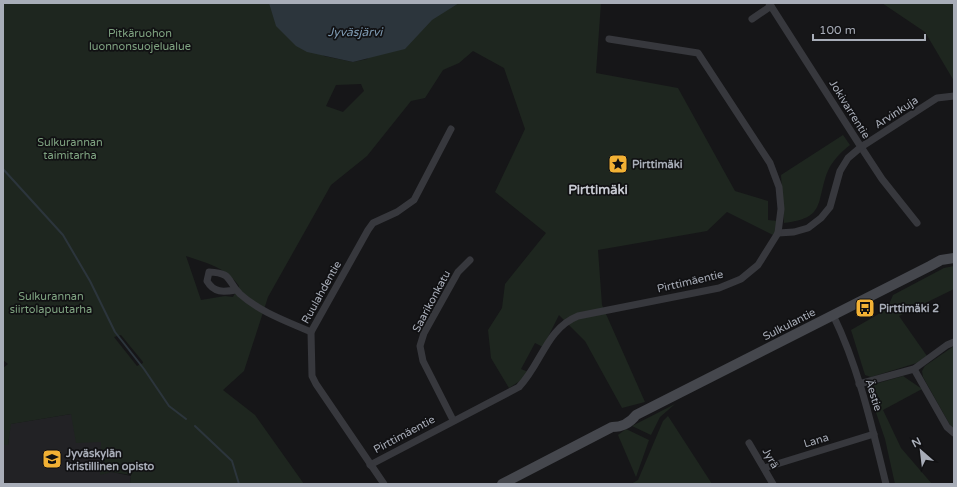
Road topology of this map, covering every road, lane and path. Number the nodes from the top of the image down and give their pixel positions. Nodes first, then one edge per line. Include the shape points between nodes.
1 (770, 4) edge
2 (752, 19) dead end
3 (609, 38) dead end
4 (954, 96) edge
5 (452, 129) dead end
6 (861, 147) junction
7 (917, 223) dead end
8 (778, 233) junction
9 (954, 258) edge
10 (470, 260) dead end
11 (236, 290) dead end
12 (833, 315) junction
13 (311, 332) junction
14 (954, 342) edge
15 (914, 368) junction
16 (859, 384) junction
17 (453, 420) junction
18 (954, 433) edge
19 (874, 434) junction
20 (749, 443) dead end
21 (370, 465) junction
22 (764, 468) junction
23 (384, 484) edge
24 (502, 484) edge
25 (773, 484) edge
26 (886, 484) edge

1 - 2 street
1 - 6 street, Jokivarrentie
3 - 8 street, Pirttimäentie via 698,53 770,163 779,187 781,209
4 - 6 street, Arvinkuja via 937,98
5 - 13 street, Ruulahdentie via 414,200 398,212 373,223 368,230
6 - 7 street, Jokivarrentie via 882,179
6 - 8 street, Arvinkuja via 848,158 840,171 830,208 821,218 808,228
8 - 17 street, Pirttimäentie via 758,265 734,282 718,288 578,316 566,321 556,331 520,387
9 - 12 main road, Sulkulantie via 941,260
10 - 17 street, Saarikonkatu via 458,272 424,333 420,346 423,361
11 - 13 street via 253,306
12 - 16 street, Äestie
12 - 24 main road, Sulkulantie via 636,415 629,415 617,421 612,427
13 - 21 street, Ruulahdentie via 312,376
14 - 15 street
15 - 16 street
15 - 18 street
16 - 19 street, Äestie
17 - 21 street, Pirttimäentie
19 - 22 street, Lana
19 - 26 street, Äestie
20 - 22 street, Jyrä
21 - 23 street, Ruulahdentie
22 - 25 street, Jyrä

